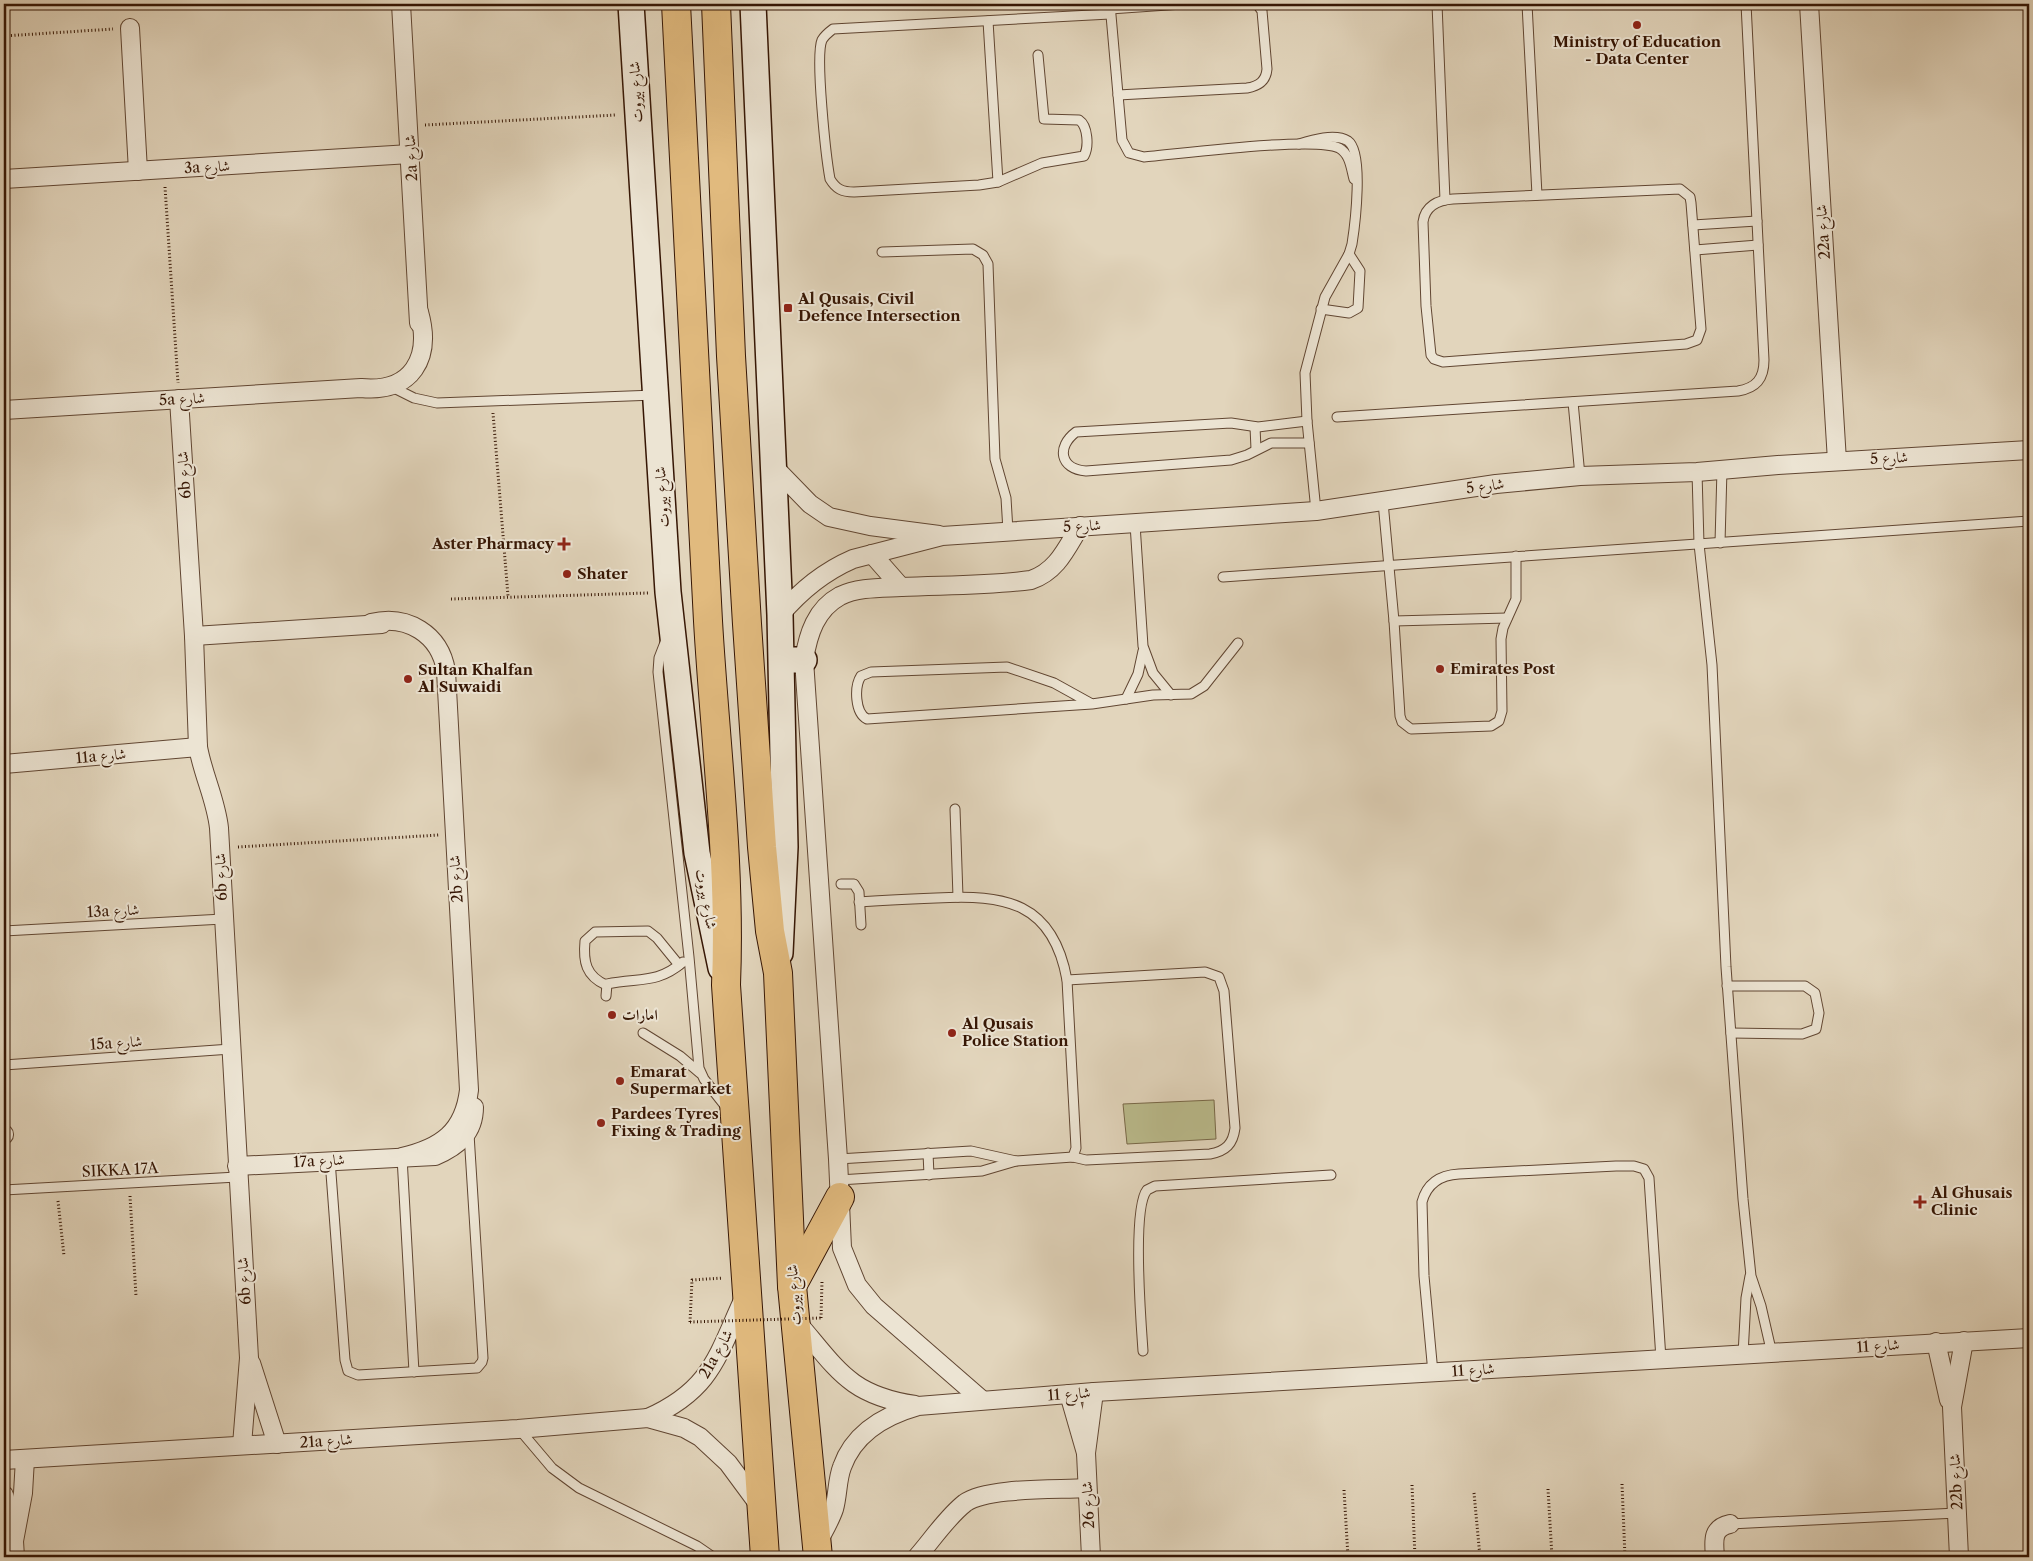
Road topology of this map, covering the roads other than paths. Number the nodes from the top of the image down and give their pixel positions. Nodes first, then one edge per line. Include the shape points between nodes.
1 (401, 4) edge
2 (631, 4) edge
3 (676, 4) edge
4 (716, 4) edge
5 (753, 4) edge
6 (1182, 4) edge
7 (1257, 4) edge
8 (1437, 4) edge
9 (1527, 4) edge
10 (1746, 4) edge
11 (1809, 4) edge
12 (1110, 9) edge
13 (988, 21) junction
14 (130, 28) road end
15 (1038, 55) dead end
16 (1118, 94) junction
17 (410, 154) junction
18 (138, 171) junction
19 (4, 178) edge
20 (998, 182) junction
21 (1537, 195) junction
22 (1445, 200) junction
23 (1757, 221) junction
24 (1693, 226) junction
25 (1758, 245) junction
26 (1695, 250) junction
27 (882, 252) dead end
28 (1349, 254) junction
29 (1321, 309) junction
30 (419, 312) junction
31 (392, 386) junction
32 (361, 388) junction
33 (655, 395) junction
34 (179, 399) junction
35 (1573, 402) junction
36 (4, 410) edge
37 (1337, 417) dead end
38 (1306, 421) junction
39 (1254, 427) junction
40 (1309, 443) junction
41 (1256, 449) junction
42 (2029, 450) edge
43 (1837, 461) junction
44 (774, 468) junction
45 (1722, 469) junction
46 (1697, 472) junction
47 (1580, 476) junction
48 (1383, 502) junction
49 (1316, 511) junction
50 (2029, 521) edge
51 (1135, 524) junction
52 (1080, 526) junction
53 (1008, 531) junction
54 (942, 536) junction
55 (1720, 543) junction
56 (1699, 544) junction
57 (872, 554) junction
58 (1516, 556) junction
59 (1390, 564) junction
60 (1223, 577) dead end
61 (900, 587) junction
62 (780, 615) junction
63 (1507, 618) junction
64 (1394, 621) junction
65 (672, 623) junction
66 (194, 636) junction
67 (1238, 643) dead end
68 (1143, 646) junction
69 (793, 660) junction
70 (1171, 695) junction
71 (1126, 699) junction
72 (1092, 704) junction
73 (198, 748) junction
74 (4, 764) edge
75 (955, 809) dead end
76 (841, 884) dead end
77 (958, 897) junction
78 (859, 902) junction
79 (223, 919) junction
80 (861, 925) dead end
81 (4, 931) edge
82 (689, 957) junction
83 (679, 965) junction
84 (778, 973) junction
85 (1067, 980) junction
86 (606, 985) junction
87 (726, 985) junction
88 (1727, 986) junction
89 (606, 996) dead end
90 (643, 1033) dead end
91 (1731, 1033) junction
92 (231, 1049) junction
93 (4, 1065) edge
94 (701, 1074) junction
95 (468, 1075) junction
96 (734, 1116) junction
97 (468, 1131) junction
98 (928, 1153) junction
99 (1073, 1156) junction
100 (402, 1157) junction
101 (838, 1159) junction
102 (330, 1160) junction
103 (1016, 1162) junction
104 (237, 1171) junction
105 (929, 1175) junction
106 (1331, 1175) dead end
107 (839, 1189) junction
108 (4, 1190) edge
109 (1750, 1276) junction
110 (745, 1285) junction
111 (792, 1286) junction
112 (808, 1318) junction
113 (2029, 1338) edge
114 (1964, 1341) junction
115 (1936, 1342) junction
116 (1143, 1351) dead end
117 (1772, 1354) junction
118 (1743, 1355) junction
119 (249, 1358) junction
120 (1661, 1359) junction
121 (414, 1372) junction
122 (1433, 1373) junction
123 (1094, 1392) junction
124 (1069, 1394) junction
125 (982, 1400) junction
126 (918, 1406) junction
127 (1952, 1408) junction
128 (648, 1418) junction
129 (518, 1429) junction
130 (276, 1444) junction
131 (242, 1445) junction
132 (1086, 1453) junction
133 (25, 1459) junction
134 (4, 1460) edge
135 (1086, 1488) junction
136 (4, 1495) edge
137 (762, 1508) junction
138 (1957, 1513) junction
139 (1730, 1524) joint
140 (15, 1549) edge
141 (818, 1550) edge
142 (713, 1557) edge
143 (765, 1557) edge
144 (917, 1557) edge
145 (1091, 1557) edge
146 (1715, 1557) edge
147 (1959, 1557) edge

1 - 17 street, 2a شارع
2 - 33 main road, شارع بيروت
3 - 87 main road, شارع بيروت via 708,623 725,846
4 - 84 main road, شارع بيروت via 731,356 748,634 762,847 770,931
5 - 44 main road, شارع بيروت
6 - 12 lane
7 - 16 lane via 1262,11 1266,75 1254,87
8 - 22 lane
9 - 21 lane
10 - 23 lane
11 - 43 street, 22a شارع
12 - 13 lane
12 - 16 lane
13 - 20 lane
13 - 20 lane via 833,29 822,39 821,82 828,169 835,187 844,192 854,192
14 - 18 street
15 - 20 lane via 1044,119 1083,122 1086,154 1078,159 1042,163
16 - 28 lane via 1122,140 1129,153 1136,157 1299,144 1333,138 1348,142 1357,159 1354,230
17 - 18 street, 3a شارع
17 - 30 street, 2a شارع
18 - 19 street, 3a شارع
21 - 22 lane
21 - 24 lane via 1680,188 1690,197
22 - 26 lane via 1429,208 1423,222 1429,351 1439,361 1692,343 1697,340 1701,329
23 - 24 lane
23 - 25 lane
24 - 26 lane
25 - 26 lane
25 - 35 lane via 1764,360 1764,372 1759,382 1750,389 1738,391
27 - 53 lane via 973,249 988,264 995,459 1006,498
28 - 29 lane
28 - 29 lane via 1360,271 1358,308 1349,313
29 - 38 lane via 1305,373
30 - 31 street, 2a شارع via 424,328 422,355 416,369
30 - 32 street, 2a شارع via 417,341 406,364 386,380
31 - 32 street, 2a شارع
31 - 33 lane via 425,401 492,402
32 - 34 street, 5a شارع
33 - 65 main road, شارع بيروت
34 - 36 street, 5a شارع
34 - 66 street, 6b شارع
35 - 37 lane
35 - 47 lane
38 - 39 lane
38 - 40 lane
39 - 41 lane
39 - 41 lane via 1231,423 1076,432 1063,447 1068,465 1086,471 1231,460
40 - 41 lane via 1270,443
40 - 49 lane
42 - 43 street, شارع 5
43 - 45 street, شارع 5
44 - 54 street, شارع 5 via 810,504 829,516 870,526
44 - 62 main road, شارع بيروت
45 - 46 street, شارع 5
45 - 55 lane
46 - 47 street, شارع 5
46 - 56 lane
47 - 48 street, شارع 5 via 1496,484
48 - 49 street, شارع 5
48 - 59 lane
49 - 51 street, شارع 5
50 - 55 lane
51 - 52 street, شارع 5
51 - 68 lane
52 - 53 street, شارع 5
52 - 61 street via 1055,566 1031,580
53 - 54 street, شارع 5
54 - 57 street, شارع 5
55 - 56 lane
56 - 58 lane
56 - 88 lane via 1712,665
57 - 61 street
57 - 62 street, شارع 5 via 852,559 825,573 808,585
58 - 59 lane
58 - 63 lane via 1516,599
59 - 60 lane
59 - 64 lane
61 - 69 street via 859,590 841,596 813,623
62 - 69 main road, شارع بيروت
63 - 64 lane
63 - 64 lane via 1501,639 1502,711 1499,721 1491,726 1416,730 1406,727 1400,716
65 - 82 lane via 659,658 658,672
65 - 87 main road, شارع بيروت via 697,853
66 - 73 street, 6b شارع
66 - 95 street, 2b شارع via 381,620 413,625 429,637 440,652 444,662
67 - 70 lane via 1198,692
68 - 70 lane via 1153,673
68 - 71 lane via 1138,674
69 - 84 main road, شارع بيروت
69 - 101 street
70 - 71 lane
71 - 72 lane
72 - 72 lane via 1054,683 1008,666 871,672 861,676 857,686 859,709 867,719
73 - 74 street, 11a شارع
73 - 79 street, 6b شارع via 218,813
75 - 77 lane
76 - 78 lane via 857,886
77 - 78 lane
77 - 85 lane via 1004,900 1040,920 1054,937 1063,957
78 - 80 lane
79 - 81 lane, 13a شارع
79 - 92 street, 6b شارع
82 - 83 lane
82 - 94 lane
83 - 86 lane via 655,979
83 - 86 lane via 648,931 595,932 585,941 586,966 592,977
84 - 111 main road, شارع بيروت
85 - 99 lane via 1076,1148
85 - 99 lane via 1205,972 1219,977 1224,991 1235,1128 1234,1138 1228,1146 1210,1154 1086,1160
86 - 89 lane
87 - 96 main road, شارع بيروت
88 - 91 lane
88 - 91 lane via 1805,986 1815,993 1819,1013 1816,1029 1802,1034
90 - 94 lane via 680,1056
91 - 109 lane
92 - 93 lane, 15a شارع
92 - 104 street, 6b شارع
94 - 96 lane
95 - 97 street, 2b شارع via 474,1118
95 - 100 street, 2b شارع via 467,1104 455,1130 433,1148
96 - 110 main road, شارع بيروت
97 - 100 street via 460,1143 435,1156
97 - 121 lane via 482,1362 473,1369
98 - 101 lane
98 - 103 lane via 982,1152
98 - 105 lane
99 - 103 lane
100 - 102 street, 17a شارع
100 - 121 lane
101 - 107 street
102 - 104 street, 17a شارع
102 - 121 lane via 346,1366 348,1371 358,1375
103 - 105 lane via 982,1171
104 - 108 lane, SIKKA 17A via 129,1183
104 - 119 street, 6b شارع
105 - 107 lane
106 - 116 lane via 1155,1186 1147,1190 1142,1198 1139,1235
107 - 111 main road
107 - 125 street via 842,1248 851,1273 865,1296
109 - 117 lane
109 - 118 lane
110 - 128 street, 21a شارع via 720,1350 698,1386 683,1400
110 - 137 main road, شارع بيروت
111 - 112 main road, شارع بيروت
112 - 126 street, شارع 11 via 834,1368 848,1380 881,1398
112 - 141 main road, شارع بيروت
113 - 114 street, شارع 11
114 - 115 street, شارع 11
114 - 127 street, 22b شارع
115 - 117 street, شارع 11
115 - 127 street, 22b شارع
117 - 118 street, شارع 11
118 - 120 street, شارع 11
119 - 130 street, 6b شارع
119 - 131 street, 6b شارع
120 - 122 street, شارع 11
120 - 122 lane via 1648,1173 1640,1166 1448,1175 1430,1185 1422,1202 1422,1242
122 - 123 street, شارع 11
123 - 124 street, شارع 11
123 - 132 street, شارع 26
124 - 125 street, شارع 11
124 - 132 street, شارع 26
125 - 126 street, شارع 11
126 - 141 street, شارع 11 via 877,1424 849,1451 842,1466 834,1510
127 - 138 street, 22b شارع
128 - 129 street, 21a شارع
128 - 137 street, 21a شارع via 684,1428 700,1437 728,1462
129 - 130 street, 21a شارع
129 - 142 lane via 552,1468 578,1488 697,1546
130 - 131 street, 21a شارع
131 - 133 street, 21a شارع
132 - 135 street, شارع 26
133 - 134 street, 21a شارع
133 - 140 street
135 - 144 street via 991,1493 973,1498 959,1509
135 - 145 street, شارع 26
136 - 140 street
137 - 143 main road, شارع بيروت
138 - 139 lane
138 - 147 street, 22b شارع
139 - 146 street via 1717,1530 1714,1536

